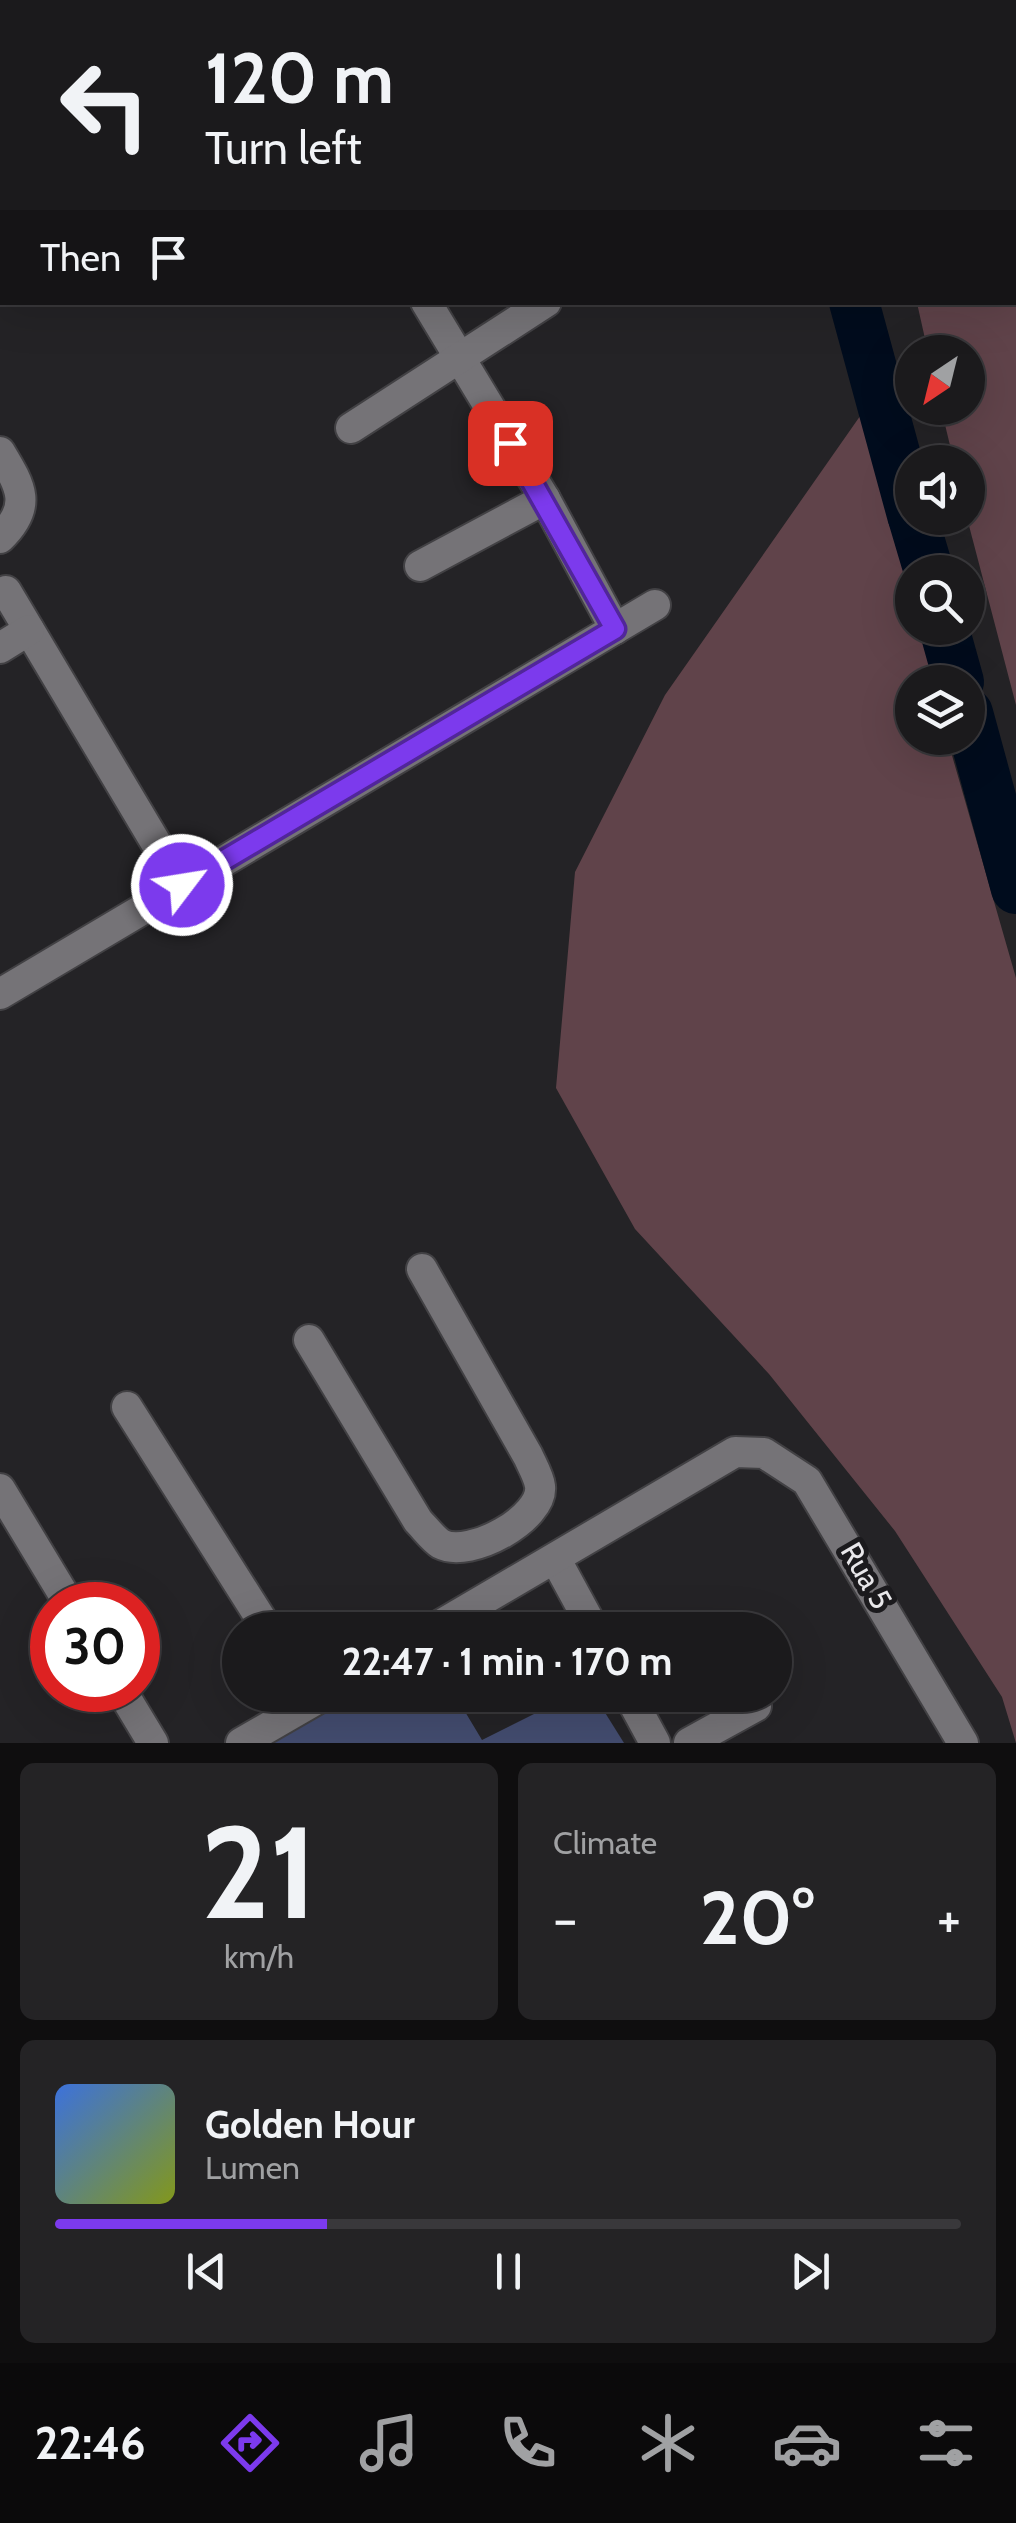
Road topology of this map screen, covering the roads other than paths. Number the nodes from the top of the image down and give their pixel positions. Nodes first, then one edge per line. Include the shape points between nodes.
1 (428, 305) edge
2 (541, 305) edge
3 (460, 358) junction
4 (351, 428) dead end
5 (0, 452) edge
6 (544, 499) junction
7 (0, 538) edge
8 (420, 566) dead end
9 (6, 591) dead end
10 (655, 605) dead end
11 (615, 629) junction
12 (28, 630) junction
13 (0, 648) edge
14 (182, 885) junction
15 (0, 994) edge
16 (422, 1269) dead end
17 (309, 1340) dead end
18 (127, 1407) dead end
19 (4, 1504) edge
20 (496, 1538) junction
21 (556, 1560) junction
22 (512, 1581) junction
23 (55, 1582) edge
24 (257, 1612) edge
25 (461, 1612) edge
26 (584, 1612) edge
27 (134, 1712) edge
28 (291, 1712) edge
29 (638, 1712) edge
30 (745, 1712) edge
31 (153, 1743) edge
32 (242, 1743) edge
33 (655, 1743) edge
34 (688, 1743) edge
35 (962, 1743) edge

1 - 3 street
2 - 3 street
3 - 4 street
3 - 6 street
5 - 7 street via 22,507
6 - 8 street
6 - 11 street
9 - 12 street
10 - 11 street
11 - 14 street
12 - 13 street
12 - 14 street
14 - 15 street
16 - 20 street via 541,1487 535,1506
17 - 20 street via 418,1521 442,1544 466,1548
18 - 24 street
19 - 23 street
20 - 22 street
21 - 22 street
21 - 26 street
21 - 35 street, Rua 5 via 735,1452 764,1453 807,1481
22 - 25 street
27 - 31 street
28 - 32 street
29 - 33 street
30 - 34 street

